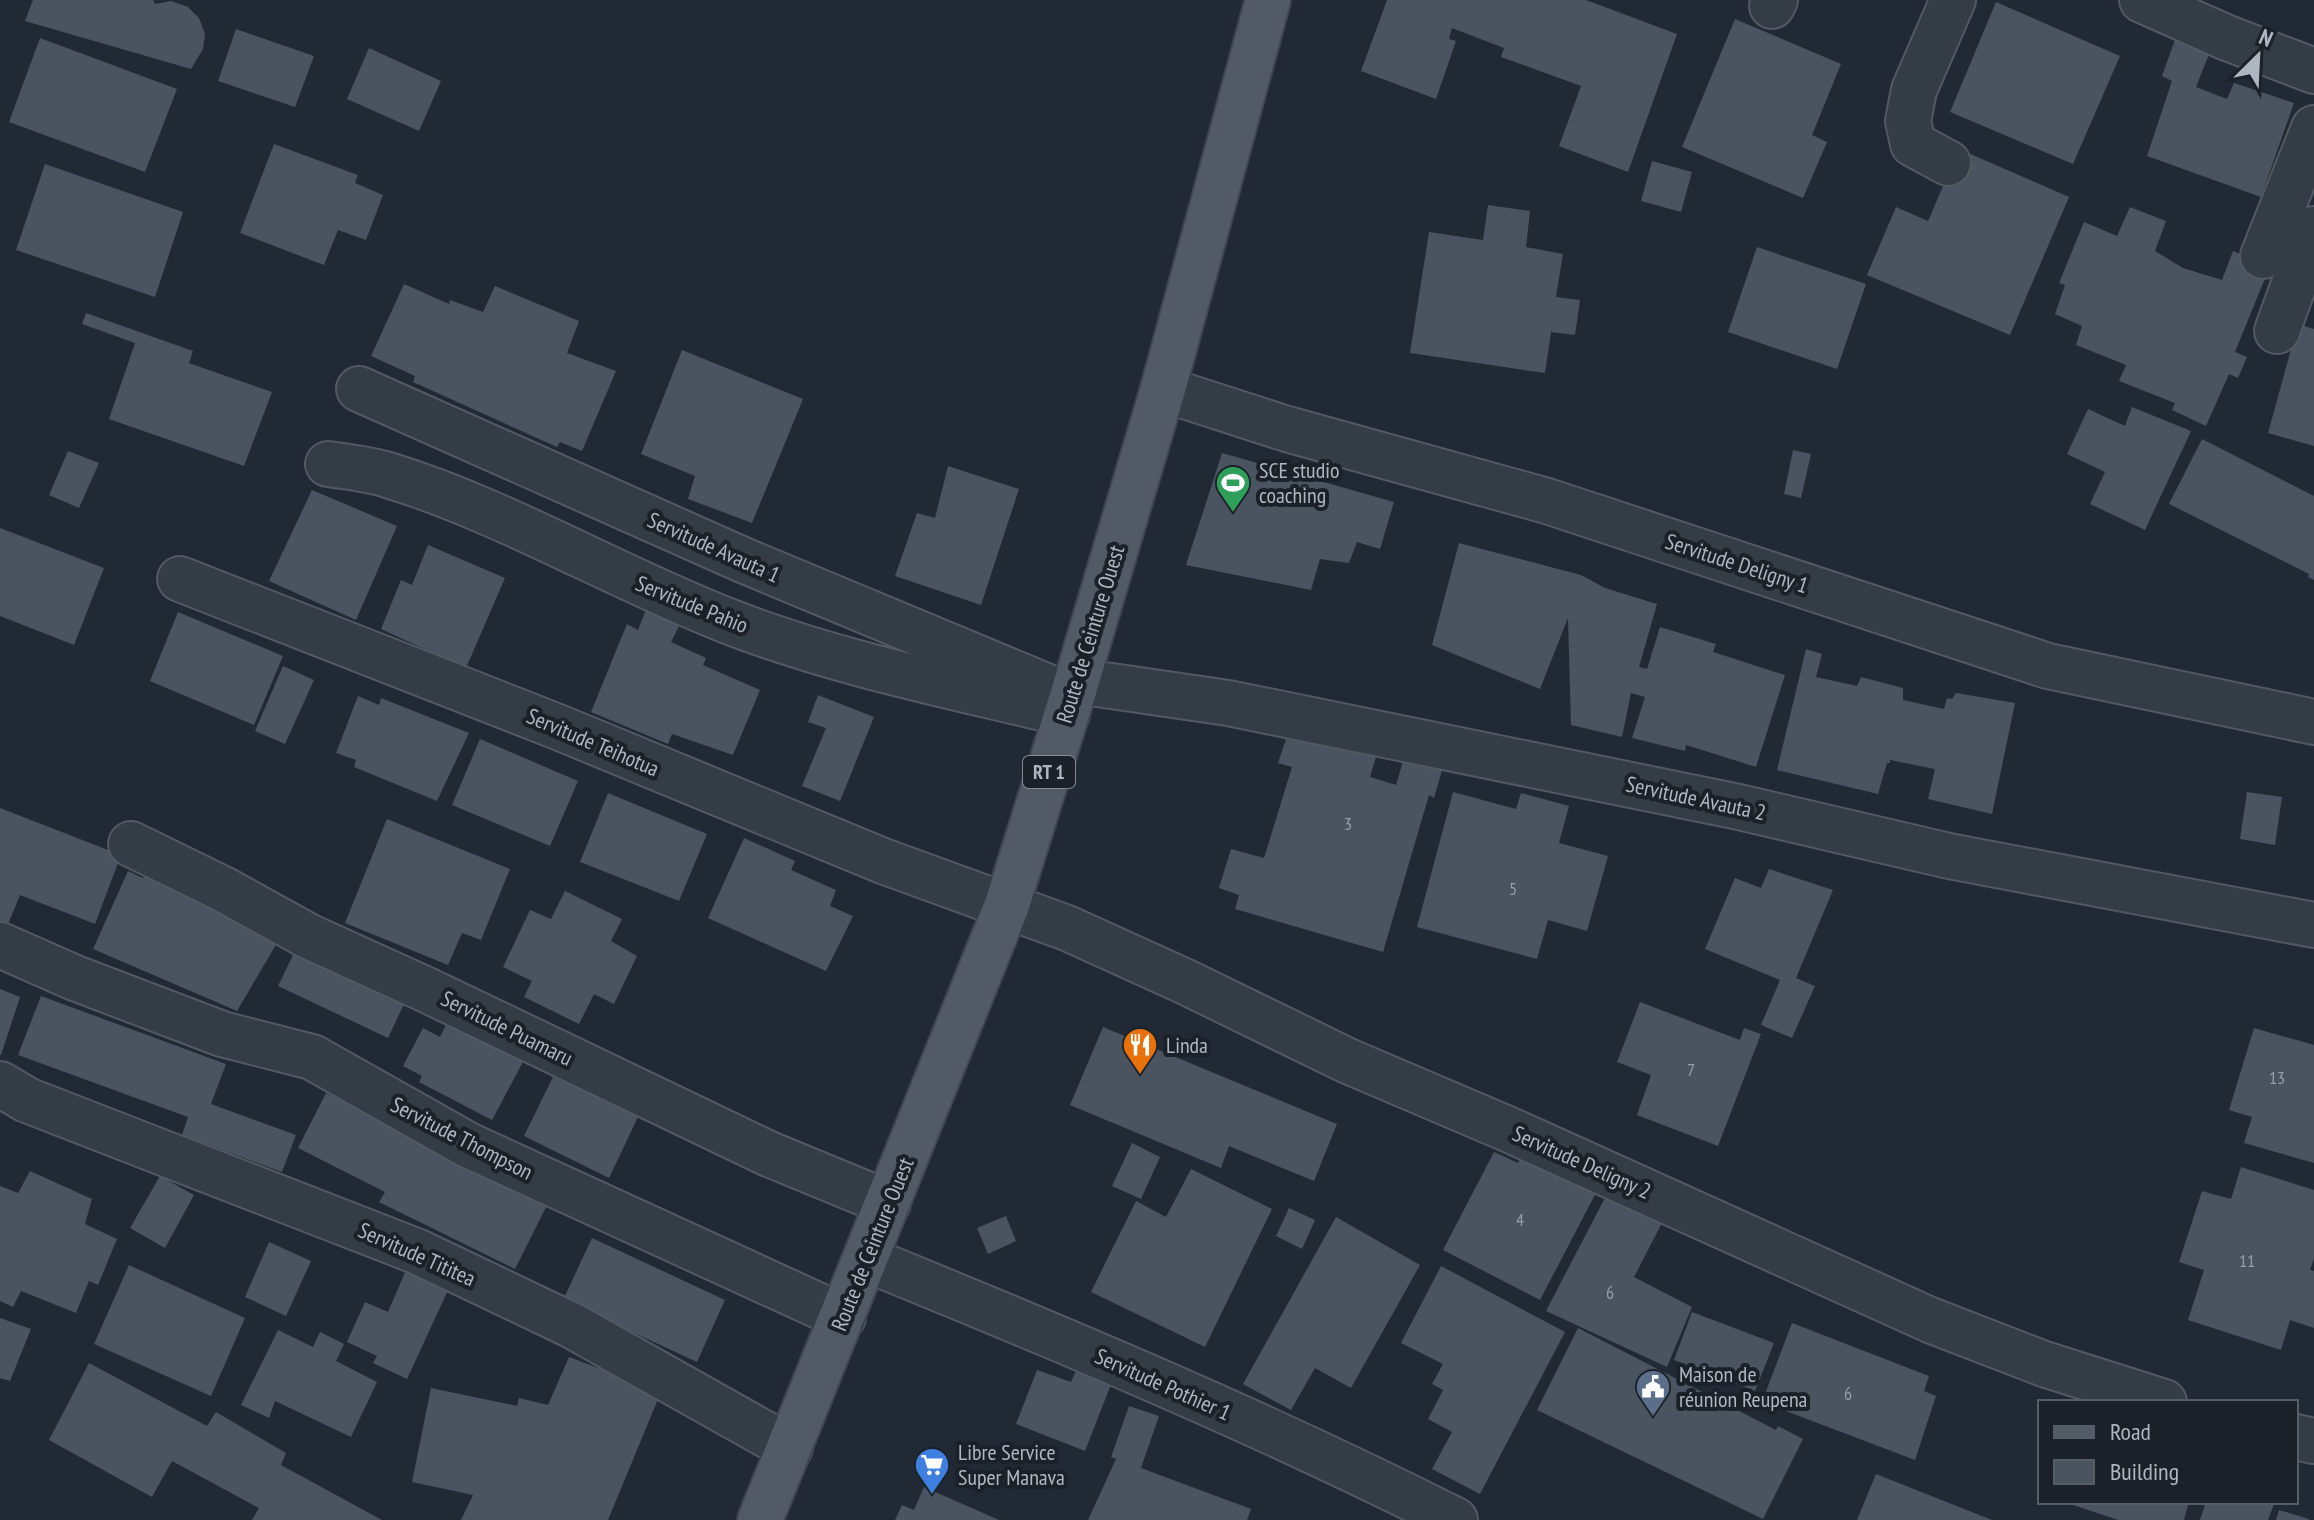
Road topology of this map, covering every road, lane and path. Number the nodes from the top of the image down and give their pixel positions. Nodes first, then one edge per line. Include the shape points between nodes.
1 (1268, 0) edge
2 (1953, 0) edge
3 (2142, 0) edge
4 (2314, 71) edge
5 (2314, 128) edge
6 (1948, 163) dead end
7 (2314, 229) edge
8 (2263, 256) dead end
9 (2277, 331) dead end
10 (359, 389) dead end
11 (1163, 389) junction
12 (328, 464) dead end
13 (180, 579) dead end
14 (1072, 697) junction
15 (2314, 722) edge
16 (131, 844) dead end
17 (1007, 905) junction
18 (2314, 925) edge
19 (0, 945) edge
20 (13, 1092) edge
21 (888, 1203) junction
22 (866, 1259) junction
23 (843, 1317) junction
24 (2158, 1400) edge
25 (790, 1448) junction
26 (760, 1520) edge
27 (1455, 1520) edge

1 - 11 main road, Route de Ceinture Ouest / RT 1
2 - 6 street via 1914,90 1908,121 1913,144
3 - 4 street
5 - 8 street
7 - 9 street
10 - 14 street, Servitude Avauta 1 via 743,560
11 - 14 main road, Route de Ceinture Ouest / RT 1
11 - 15 street, Servitude Deligny 1 via 1547,501 2048,666
12 - 14 street, Servitude Pahio via 386,474 477,508 735,624 836,655
13 - 17 street, Servitude Teihotua via 883,861
14 - 17 main road, Route de Ceinture Ouest / RT 1
14 - 18 street, Servitude Avauta 2 via 1290,715 1949,856
16 - 21 street, Servitude Puamaru via 308,936 769,1154
17 - 21 main road, Route de Ceinture Ouest / RT 1
17 - 24 street, Servitude Deligny 2 via 1930,1320
19 - 23 street, Servitude Thompson via 222,1034 312,1057 468,1145
20 - 25 street, Servitude Tititea via 416,1251 571,1325
21 - 22 main road, Route de Ceinture Ouest / RT 1
22 - 23 main road, Route de Ceinture Ouest / RT 1
22 - 27 street, Servitude Pothier 1 via 1143,1374
23 - 25 main road, Route de Ceinture Ouest / RT 1
25 - 26 main road, Route de Ceinture Ouest / RT 1

